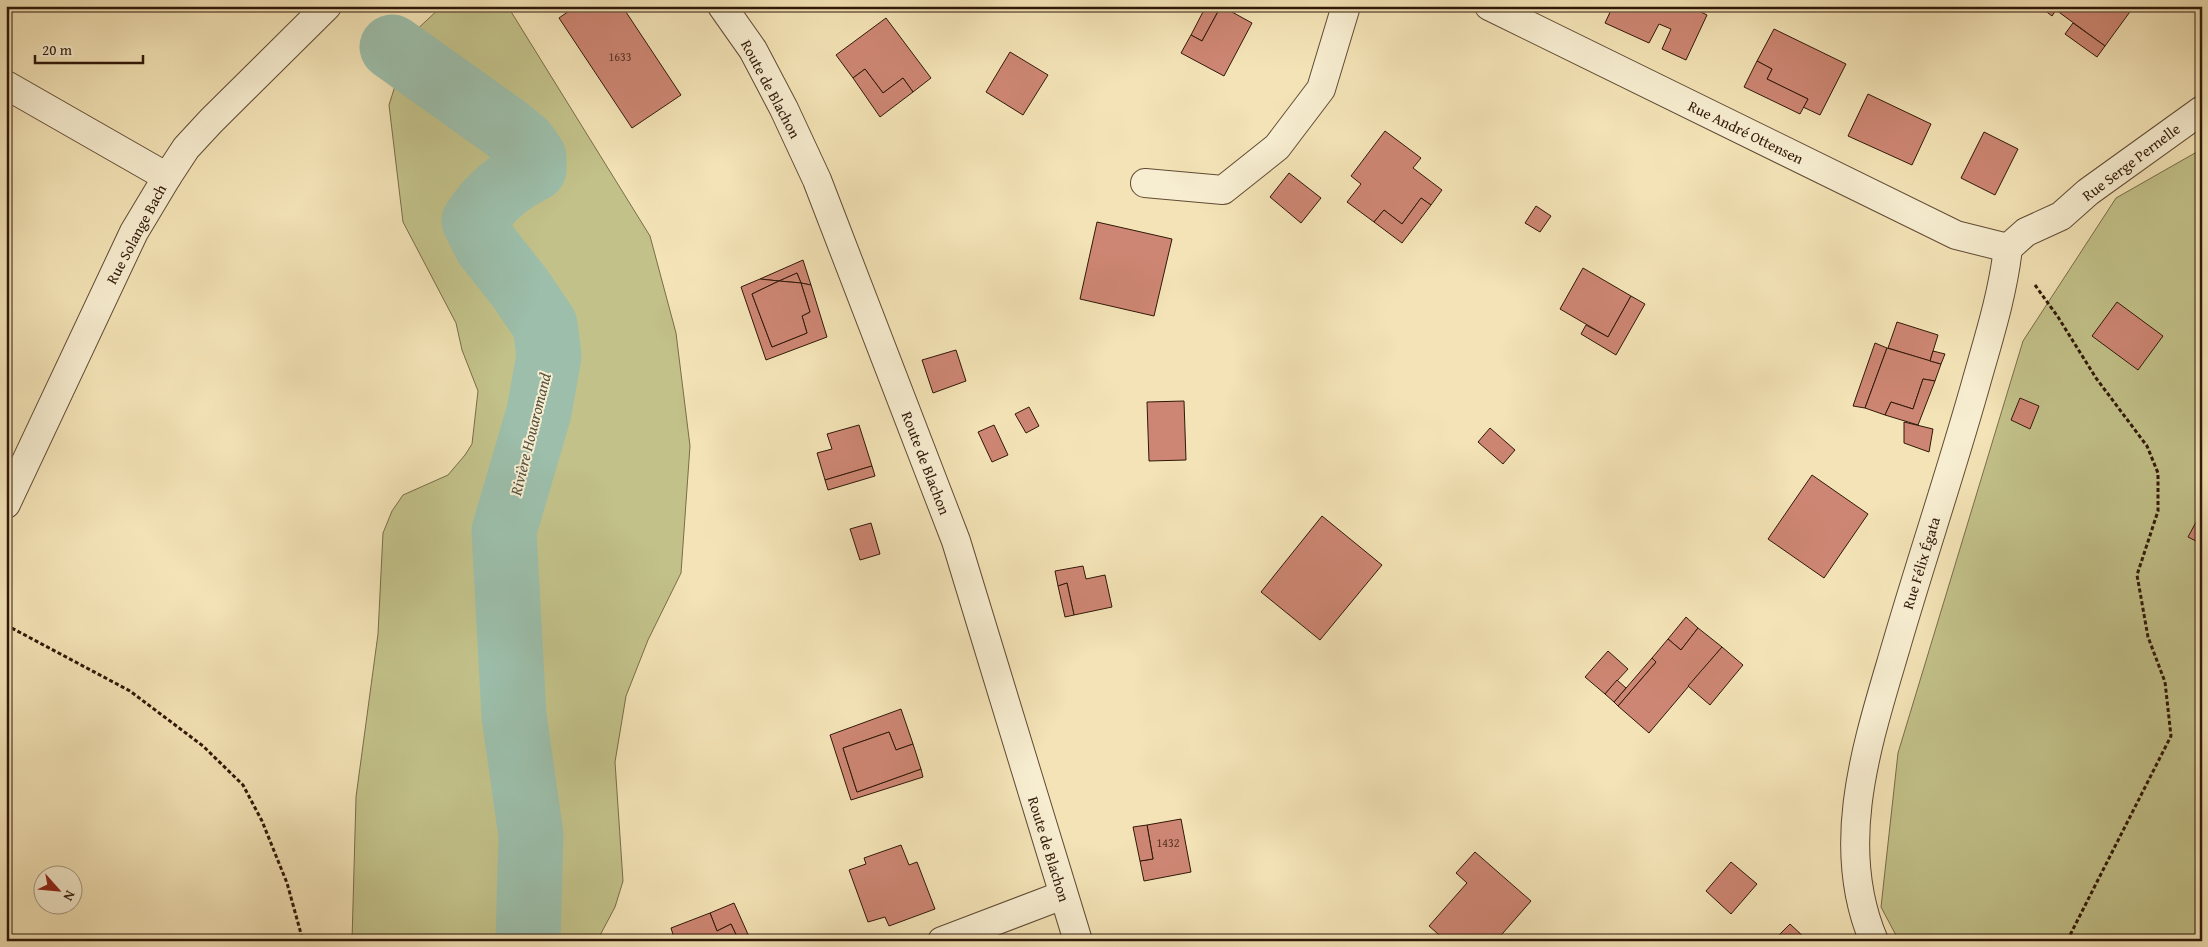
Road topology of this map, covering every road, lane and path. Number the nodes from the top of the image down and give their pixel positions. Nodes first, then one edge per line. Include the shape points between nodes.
1 (327, 6) edge
2 (722, 6) edge
3 (1346, 6) edge
4 (1489, 6) edge
5 (6, 85) edge
6 (2202, 110) edge
7 (167, 177) junction
8 (1145, 183) dead end
9 (2008, 248) junction
10 (6, 504) edge
11 (6, 625) edge
12 (1063, 895) junction
13 (303, 941) edge
14 (942, 941) edge
15 (1078, 941) edge
16 (1874, 941) edge
17 (2066, 941) edge

1 - 7 street, Rue Solange Bach via 186,148
2 - 12 street, Route de Blachon via 753,50 817,180 956,541
3 - 8 street via 1322,89 1277,147 1223,190
4 - 9 street, Rue André Ottensen via 1956,235
5 - 7 street
6 - 9 street, Rue Serge Pernelle via 2088,192 2061,216 2026,232
7 - 10 street, Rue Solange Bach via 134,232
9 - 16 street, Rue Félix Égata via 1997,309 1878,705 1862,773 1855,835 1856,867 1859,895
9 - 17 path via 2058,317 2096,378 2147,446 2158,473 2158,512 2137,575 2148,637 2165,682 2171,736
11 - 13 path via 130,691 203,746 243,785 262,820 287,883
12 - 14 street
12 - 15 street, Route de Blachon

